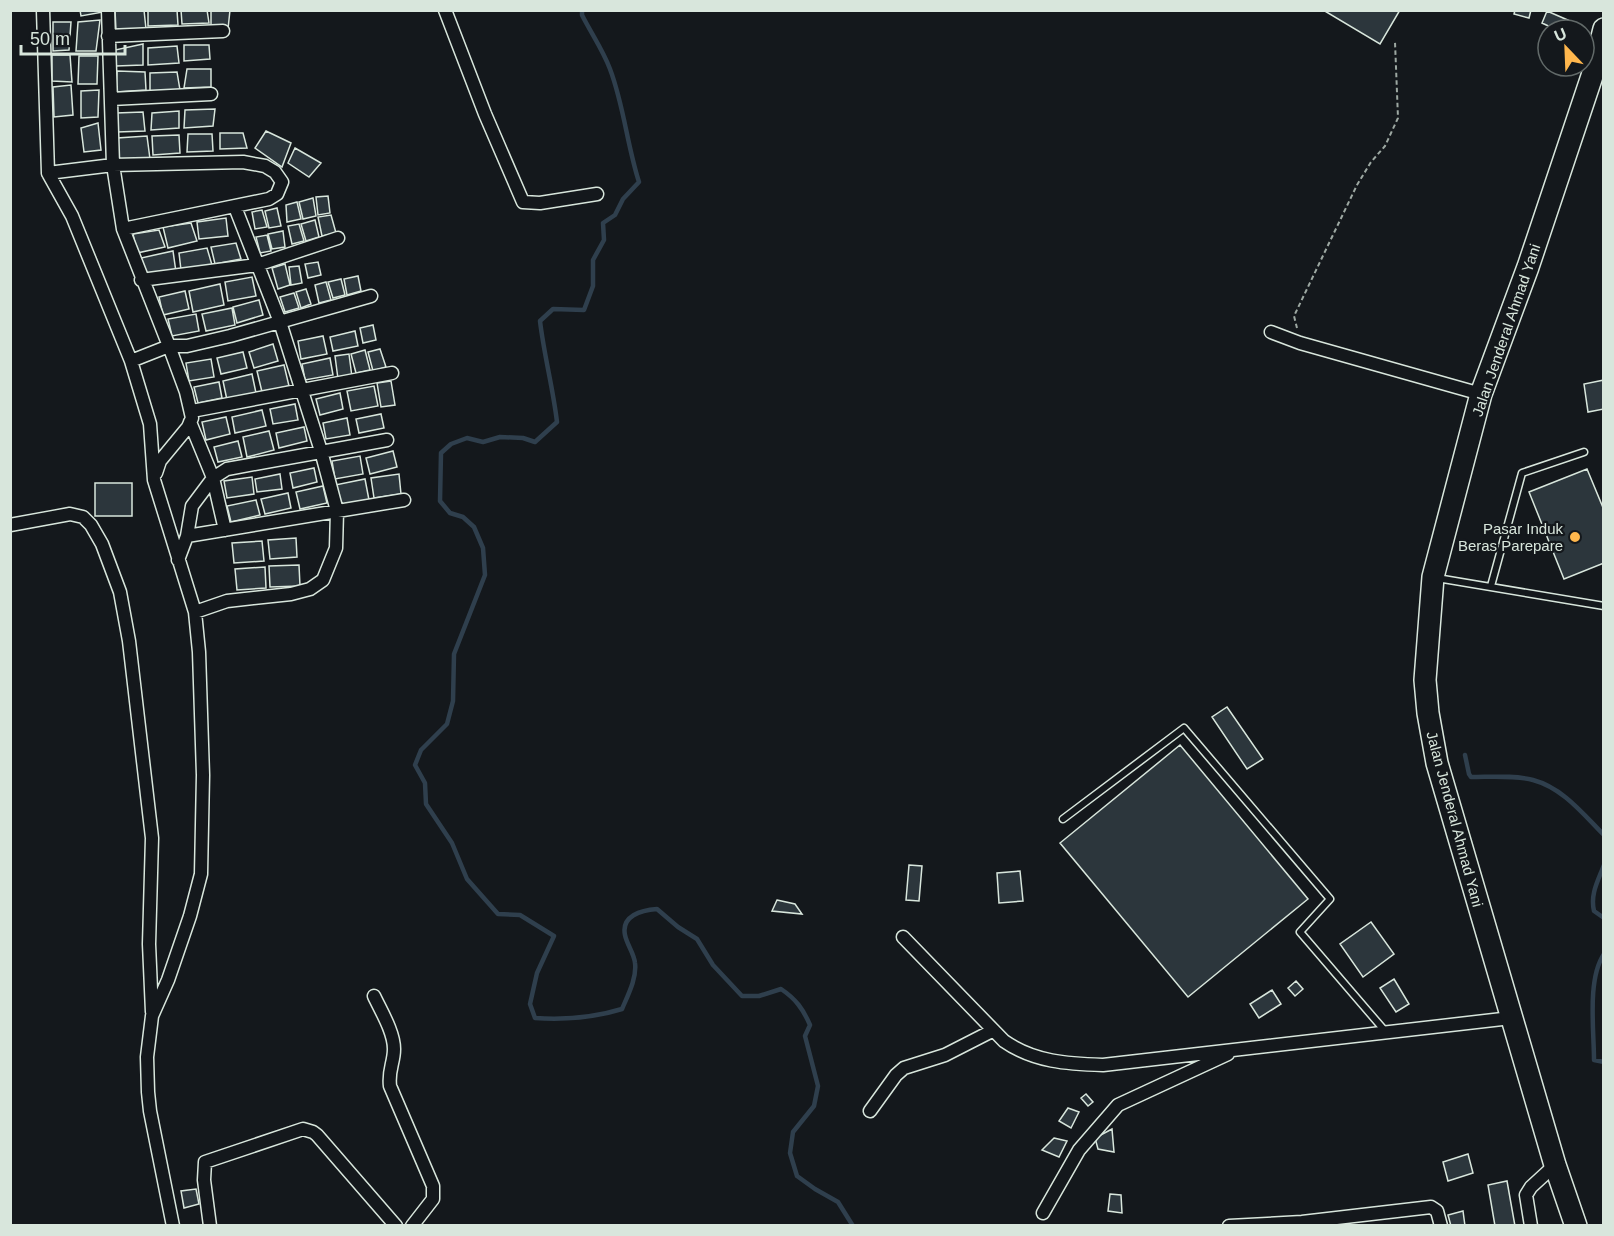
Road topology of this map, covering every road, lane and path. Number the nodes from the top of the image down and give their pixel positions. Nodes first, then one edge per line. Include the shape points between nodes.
1 (43, 10) edge
2 (108, 10) edge
3 (445, 10) edge
4 (1604, 29) edge
5 (223, 31) dead end
6 (108, 36) junction
7 (1395, 42) dead end
8 (1598, 75) edge
9 (211, 94) dead end
10 (111, 99) junction
11 (113, 165) junction
12 (48, 173) junction
13 (597, 194) dead end
14 (235, 207) junction
15 (123, 229) junction
16 (338, 238) dead end
17 (256, 265) junction
18 (141, 280) junction
19 (371, 296) dead end
20 (280, 322) junction
21 (1271, 332) dead end
22 (1300, 343) junction
23 (169, 346) junction
24 (131, 361) junction
25 (392, 373) dead end
26 (302, 391) junction
27 (1481, 394) junction
28 (191, 416) junction
29 (387, 440) dead end
30 (321, 451) junction
31 (1584, 452) dead end
32 (213, 478) junction
33 (154, 480) junction
34 (404, 500) dead end
35 (337, 512) junction
36 (10, 525) edge
37 (225, 530) junction
38 (187, 536) junction
39 (178, 560) junction
40 (1433, 577) junction
41 (1491, 586) junction
42 (1604, 606) edge
43 (195, 612) junction
44 (1063, 819) dead end
45 (903, 937) dead end
46 (374, 996) dead end
47 (152, 1016) junction
48 (1511, 1018) junction
49 (992, 1031) junction
50 (1386, 1032) junction
51 (1235, 1051) junction
52 (870, 1111) dead end
53 (1555, 1165) junction
54 (1043, 1214) dead end
55 (173, 1226) edge
56 (210, 1226) edge
57 (396, 1226) edge
58 (412, 1226) edge
59 (1229, 1226) edge
60 (1441, 1226) edge
61 (1531, 1226) edge
62 (1576, 1226) edge

1 - 12 street
2 - 6 street
3 - 13 street via 523,202
4 - 8 highway, Jalan Jenderal Ahmad Yani
5 - 6 street
6 - 10 street
7 - 22 path via 1398,118 1357,185 1294,316
8 - 27 highway, Jalan Jenderal Ahmad Yani
9 - 10 street
10 - 11 street
11 - 12 street
11 - 14 street via 243,162 265,166 281,179 282,186 269,199
11 - 15 street
12 - 24 street via 72,216
14 - 15 street
14 - 17 street
15 - 18 street
16 - 17 street
17 - 18 street
17 - 20 street
18 - 23 street
19 - 20 street
20 - 23 street via 187,346
20 - 26 street
21 - 22 street
22 - 27 street
23 - 24 street
23 - 28 street
24 - 33 street via 150,424
25 - 26 street
26 - 28 street
26 - 30 street
27 - 40 highway, Jalan Jenderal Ahmad Yani
28 - 32 street
28 - 33 street via 160,461
29 - 30 street
30 - 32 street via 227,469
30 - 35 street
31 - 41 lane via 1522,473
32 - 37 street
32 - 38 street via 192,506
33 - 39 street
34 - 35 street
35 - 37 street
35 - 43 street via 336,548 323,580 310,589 291,594 227,601
36 - 47 street via 70,514 83,517 102,544 120,592 152,838
37 - 38 street
38 - 39 street
39 - 43 street
40 - 41 lane
40 - 48 highway, Jalan Jenderal Ahmad Yani via 1425,680 1428,713 1437,763
41 - 42 lane
43 - 47 street via 204,775 201,874 168,980
44 - 50 lane via 1184,728 1330,899 1300,932
45 - 49 street
46 - 58 street via 394,1048 388,1076 390,1086 433,1186 433,1199
47 - 55 street via 148,1092
48 - 50 street
48 - 53 highway, Jalan Jenderal Ahmad Yani
49 - 51 street via 1017,1050 1069,1064 1103,1065
49 - 52 street via 945,1055 904,1068
50 - 51 street
51 - 54 street via 1118,1105 1079,1150
53 - 61 street via 1526,1195
53 - 62 highway, Jalan Jenderal Ahmad Yani
56 - 57 street via 205,1162 303,1129 317,1135
59 - 60 street via 1431,1208 1437,1211

